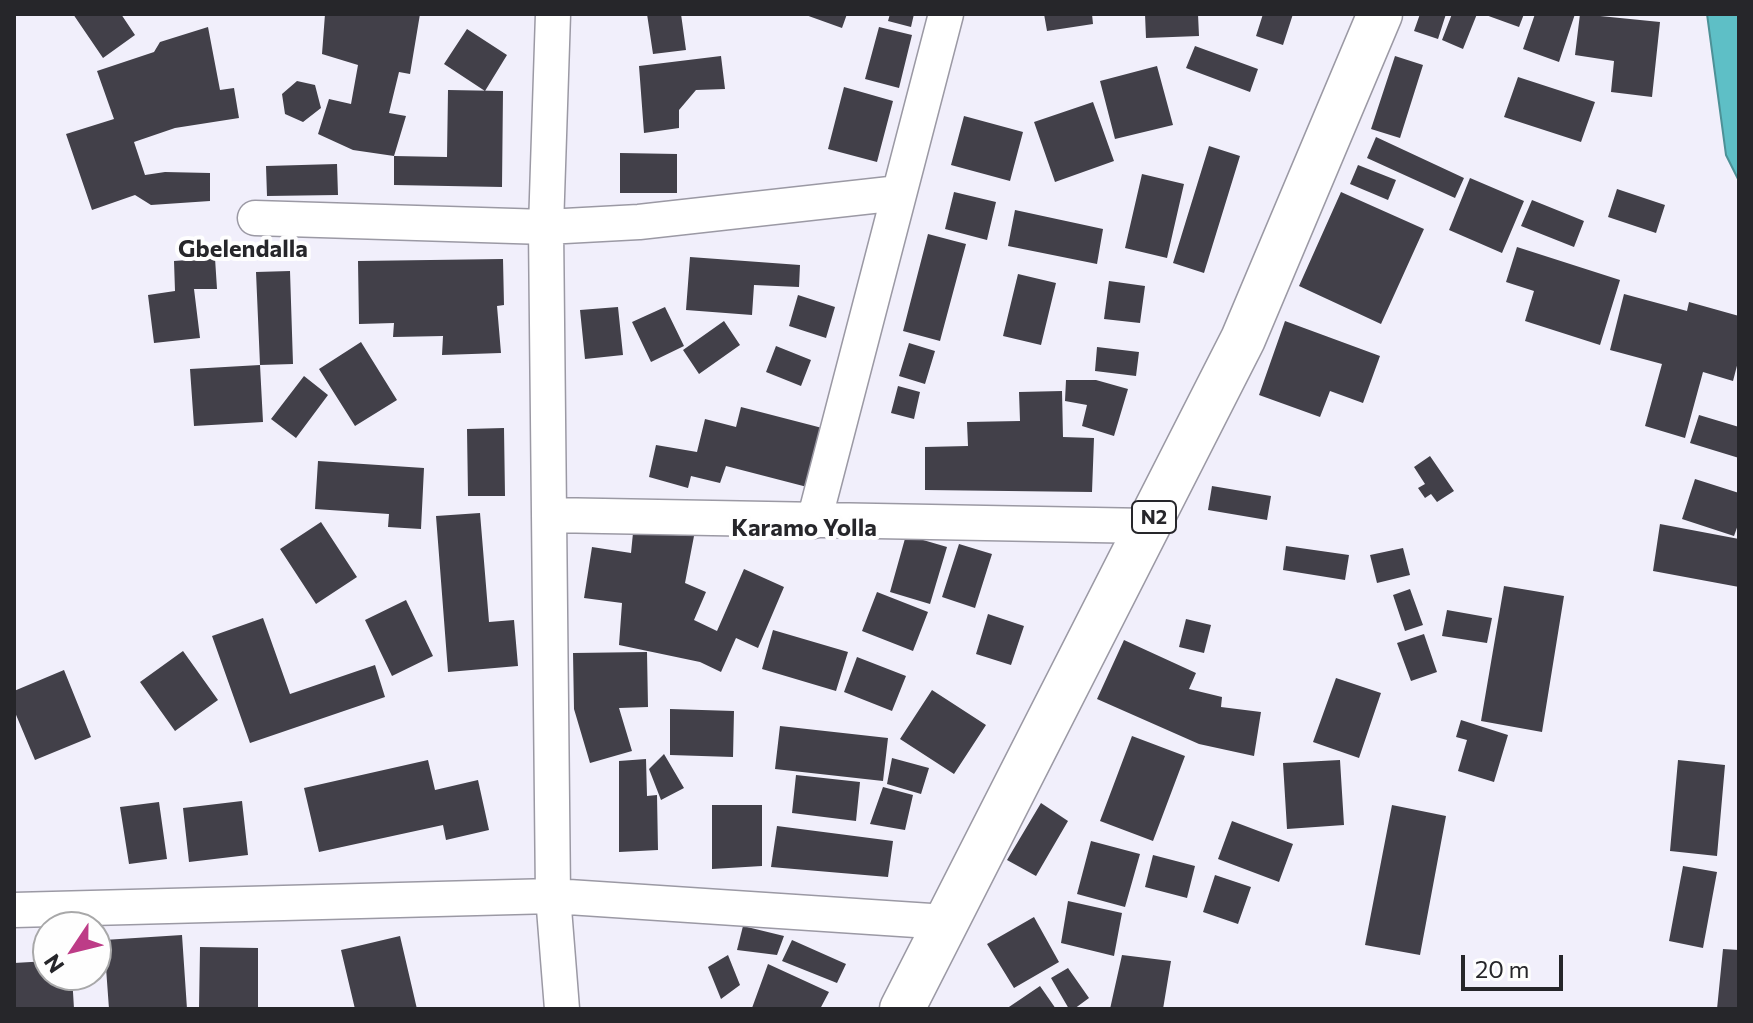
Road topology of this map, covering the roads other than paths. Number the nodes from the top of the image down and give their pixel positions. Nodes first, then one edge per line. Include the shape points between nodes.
1 (553, 14) edge
2 (946, 14) edge
3 (1380, 14) edge
4 (899, 193) junction
5 (255, 218) dead end
6 (546, 227) junction
7 (549, 515) junction
8 (814, 521) junction
9 (1149, 526) junction
10 (553, 896) junction
11 (14, 910) edge
12 (946, 922) junction
13 (562, 1009) edge
14 (902, 1009) edge

1 - 6 street
2 - 4 street
3 - 9 highway, N2 via 1243,339
4 - 6 street
4 - 8 street
5 - 6 street
6 - 7 street
7 - 8 street
7 - 10 street
8 - 9 street
9 - 12 highway, N2
10 - 11 street
10 - 12 street
10 - 13 street
12 - 14 highway, N2

